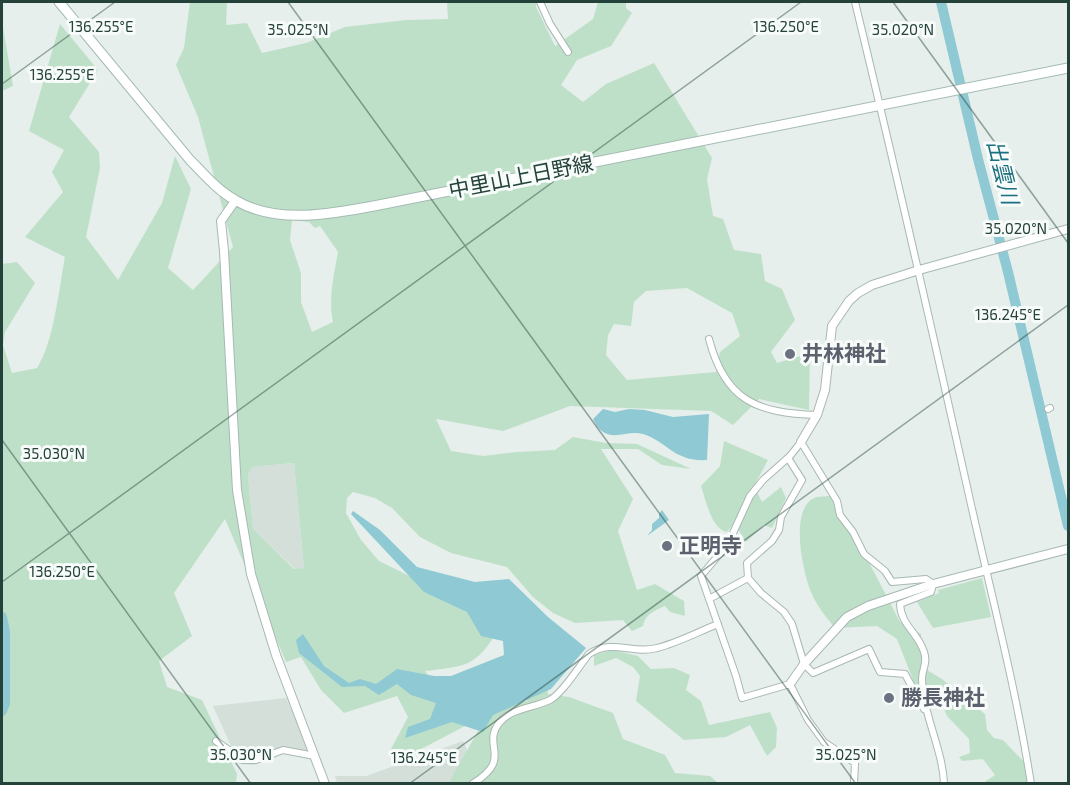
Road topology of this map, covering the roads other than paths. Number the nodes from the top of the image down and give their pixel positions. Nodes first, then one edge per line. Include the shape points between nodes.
1 (60, 2) edge
2 (540, 2) edge
3 (855, 2) edge
4 (568, 52) dead end
5 (1068, 68) edge
6 (880, 105) junction
7 (235, 201) junction
8 (1068, 229) edge
9 (919, 270) junction
10 (709, 339) dead end
11 (817, 415) junction
12 (801, 442) junction
13 (788, 458) junction
14 (1066, 550) edge
15 (986, 571) junction
16 (748, 578) junction
17 (933, 584) junction
18 (709, 599) junction
19 (718, 624) junction
20 (804, 664) junction
21 (790, 684) junction
22 (927, 715) junction
23 (216, 741) dead end
24 (316, 756) junction
25 (325, 783) edge
26 (472, 783) edge
27 (855, 783) edge
28 (944, 783) edge
29 (1031, 783) edge

1 - 7 main road, 中里山上日野線 via 190,160
2 - 4 street
3 - 6 street
5 - 6 main road, 中里山上日野線
6 - 7 main road, 中里山上日野線 via 331,214 276,213
6 - 9 street
7 - 24 street via 220,221 237,490 260,608
8 - 9 street
9 - 11 street via 866,288 843,309 832,326 825,390
9 - 15 street
10 - 11 street via 719,368 741,397 762,408
11 - 12 street
12 - 13 street
12 - 17 street via 864,554 892,582 926,579
13 - 16 street via 802,480 772,541 747,564
13 - 18 street via 750,496 728,544 701,576
14 - 15 street
15 - 17 street
15 - 29 street
16 - 18 street
16 - 20 street via 792,624
17 - 20 street via 891,596 847,617
17 - 22 street via 931,592 900,604 900,615 925,654 922,677
18 - 19 street
19 - 21 street via 742,698
19 - 26 street via 658,648 596,649 552,699 501,720 495,730 496,760 486,774
20 - 21 street
20 - 22 street via 813,673 869,649 880,672 905,674
21 - 27 street via 824,742 855,763
22 - 28 street
23 - 24 street via 243,760 256,760 283,750
24 - 25 street

